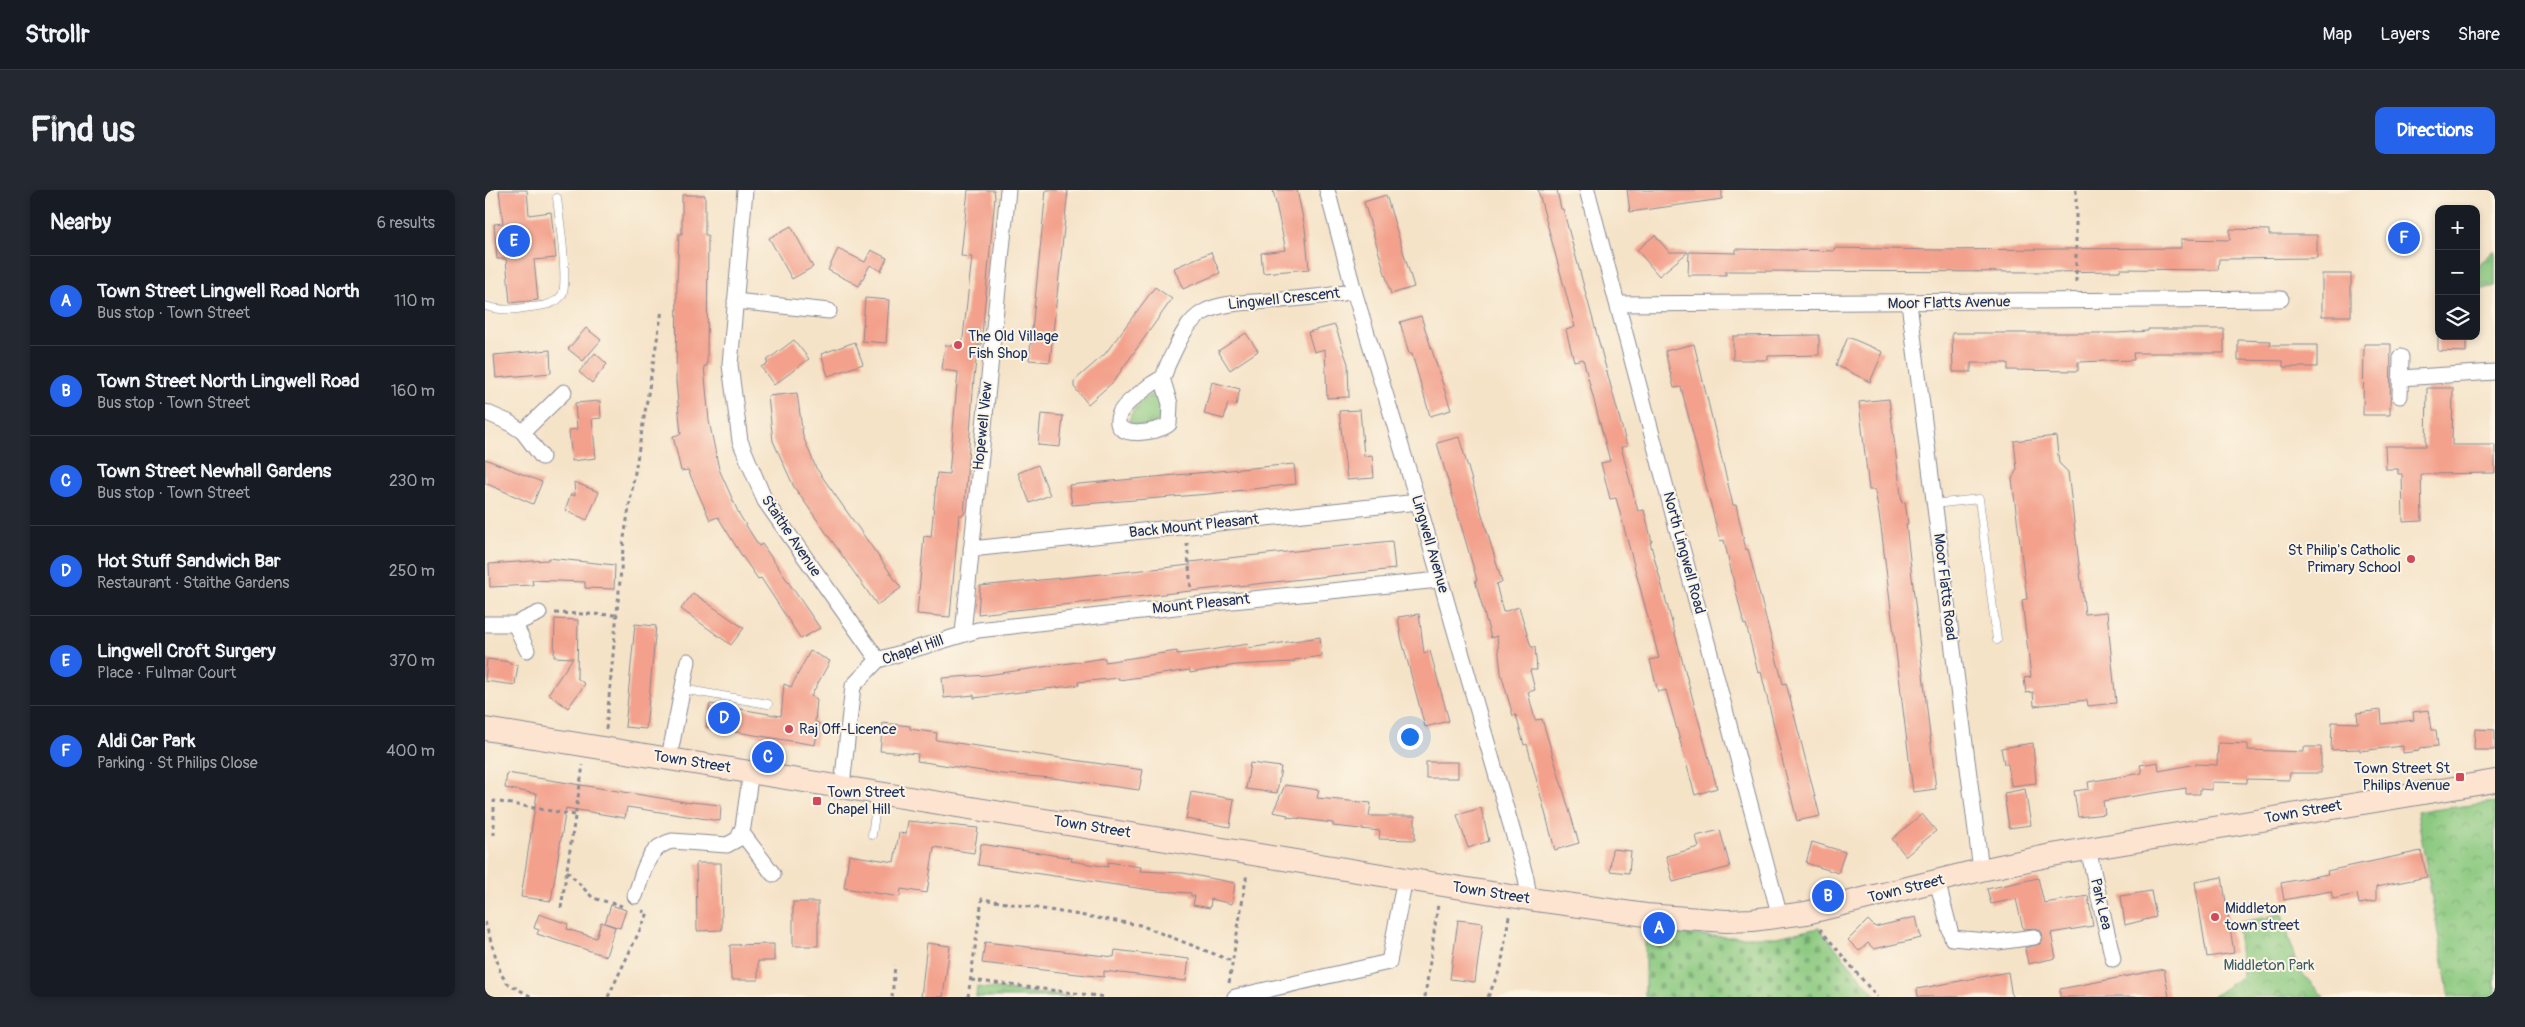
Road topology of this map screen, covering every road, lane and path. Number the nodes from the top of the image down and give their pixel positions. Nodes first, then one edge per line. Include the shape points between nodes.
1 (745, 190) edge
2 (1008, 190) edge
3 (1327, 190) edge
4 (1587, 190) edge
5 (2076, 190) edge
6 (557, 198) dead end
7 (1354, 291) junction
8 (2281, 299) dead end
9 (735, 301) junction
10 (2076, 301) junction
11 (1909, 303) junction
12 (1618, 304) junction
13 (485, 306) edge
14 (662, 310) dead end
15 (829, 311) dead end
16 (2401, 357) dead end
17 (2495, 372) edge
18 (1161, 378) dead end
19 (2400, 378) junction
20 (563, 392) dead end
21 (2401, 396) dead end
22 (485, 412) edge
23 (523, 432) junction
24 (542, 457) dead end
25 (1418, 502) junction
26 (1934, 504) junction
27 (1185, 526) junction
28 (971, 549) junction
29 (1439, 580) junction
30 (1193, 605) junction
31 (539, 613) joint
32 (617, 615) junction
33 (485, 624) edge
34 (515, 624) junction
35 (963, 633) junction
36 (1997, 640) dead end
37 (527, 650) dead end
38 (878, 660) junction
39 (688, 661) dead end
40 (682, 689) junction
41 (768, 704) dead end
42 (485, 729) edge
43 (595, 746) junction
44 (669, 758) junction
45 (751, 771) junction
46 (2495, 781) edge
47 (842, 786) junction
48 (879, 792) junction
49 (575, 815) junction
50 (742, 834) junction
51 (494, 835) dead end
52 (872, 835) dead end
53 (2088, 849) junction
54 (1250, 852) junction
55 (1981, 870) junction
56 (567, 871) junction
57 (773, 874) dead end
58 (1405, 878) junction
59 (1937, 881) junction
60 (1441, 885) junction
61 (1521, 898) junction
62 (635, 905) junction
63 (561, 908) dead end
64 (1806, 913) junction
65 (1780, 917) junction
66 (485, 922) edge
67 (2034, 937) dead end
68 (2113, 958) dead end
69 (1233, 961) junction
70 (895, 965) dead end
71 (971, 980) junction
72 (1231, 993) edge
73 (532, 997) edge
74 (608, 997) edge
75 (892, 997) edge
76 (968, 997) edge
77 (1105, 997) edge
78 (1425, 997) edge
79 (1488, 997) edge
80 (1877, 997) edge

1 - 9 street, Staithe Avenue
2 - 28 street, Hopewell View
3 - 7 street, Lingwell Avenue
4 - 12 street, North Lingwell Road
5 - 10 path
6 - 13 lane via 565,280 562,294 544,306 502,312
7 - 18 street, Lingwell Crescent via 1327,297 1218,306 1203,312 1182,336
7 - 25 street, Lingwell Avenue
8 - 10 street, Moor Flatts Avenue
9 - 15 street
9 - 38 street, Staithe Avenue via 730,365 740,441 765,501
10 - 11 street, Moor Flatts Avenue
11 - 12 street, Moor Flatts Avenue
11 - 26 street, Moor Flatts Road
12 - 65 street, North Lingwell Road
14 - 32 path via 624,538
16 - 19 street
17 - 19 street
19 - 21 street
20 - 23 street
22 - 23 street
23 - 24 street
25 - 27 street, Back Mount Pleasant
25 - 29 street, Lingwell Avenue
26 - 36 lane via 1979,499
26 - 55 street, Moor Flatts Road
27 - 28 street, Back Mount Pleasant
27 - 30 path
28 - 35 street, Hopewell View
29 - 30 street, Mount Pleasant
29 - 61 street, Lingwell Avenue via 1525,878
30 - 35 street, Mount Pleasant
31 - 32 path
31 - 34 street
32 - 43 path
33 - 34 street
34 - 37 street
35 - 38 street, Chapel Hill
38 - 47 street, Chapel Hill via 853,686
39 - 40 street
40 - 41 lane
40 - 44 street
42 - 43 street, Town Street
43 - 44 street, Town Street
43 - 49 path
44 - 45 street, Town Street
45 - 47 street, Town Street
45 - 50 street
46 - 53 street, Town Street
47 - 48 street, Town Street
48 - 52 lane
48 - 54 street, Town Street
49 - 51 path via 494,800
49 - 56 path
50 - 57 street
50 - 62 street via 727,845 672,841 657,847 648,860
53 - 55 street, Town Street
53 - 68 street, Park Lea
54 - 58 street, Town Street
54 - 69 path
55 - 59 street, Town Street
56 - 62 path via 593,898
56 - 63 path
58 - 60 street, Town Street
58 - 72 street via 1389,962
59 - 64 street, Town Street
59 - 67 street via 1952,938 1998,942
60 - 61 street, Town Street
60 - 78 path
61 - 65 street, Town Street via 1646,915 1717,920
61 - 79 path via 1501,967
62 - 74 path via 648,913
64 - 65 street, Town Street
64 - 80 path
66 - 73 path via 501,974 507,983
69 - 71 path via 1140,924 982,899
69 - 72 path
70 - 75 path
71 - 76 path
71 - 77 path

